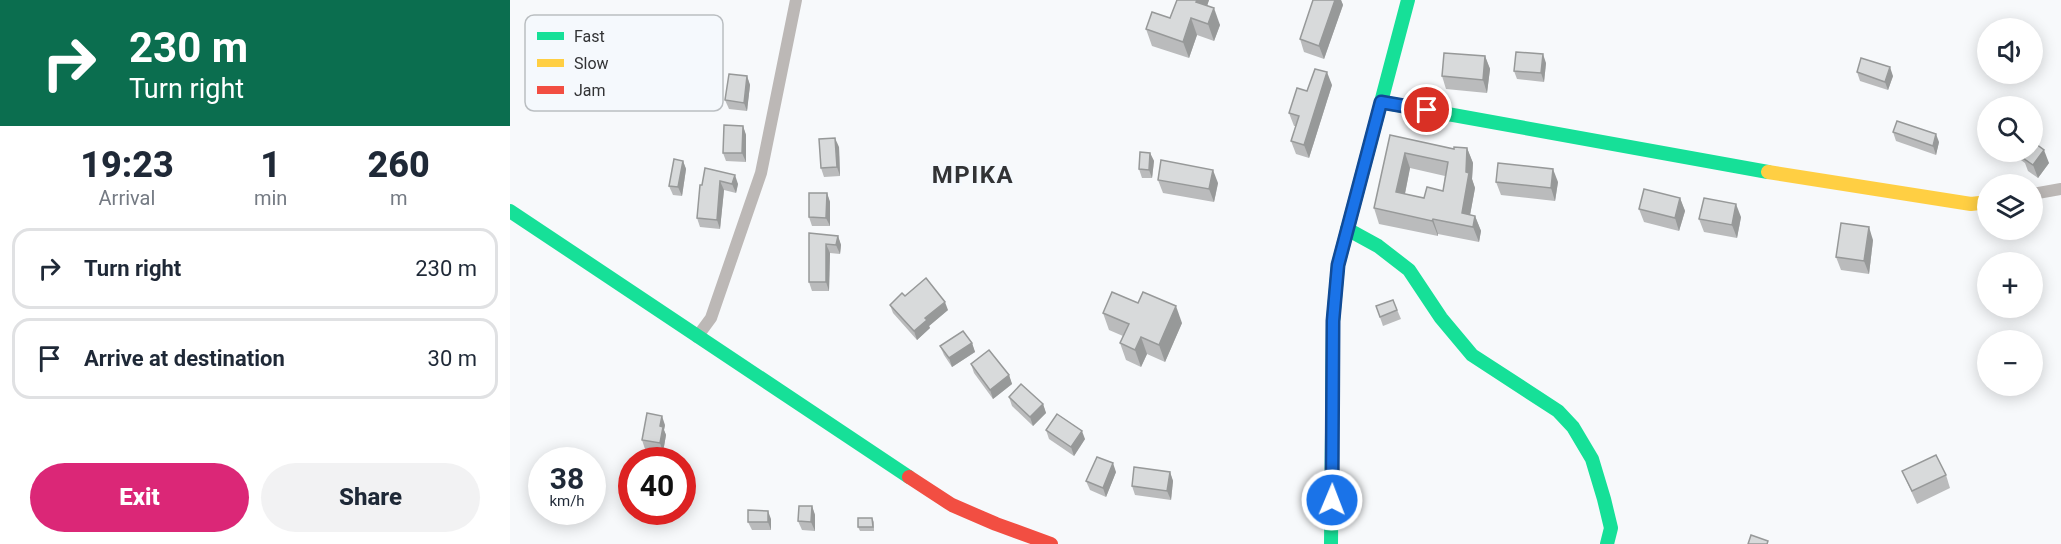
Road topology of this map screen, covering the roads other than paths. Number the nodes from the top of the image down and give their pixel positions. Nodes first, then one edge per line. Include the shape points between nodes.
1 (796, 0) edge
2 (1408, 0) edge
3 (1381, 102) junction
4 (2061, 189) edge
5 (2043, 192) edge
6 (1977, 203) edge
7 (510, 211) edge
8 (1347, 229) junction
9 (697, 337) junction
10 (1051, 544) edge
11 (1331, 544) edge
12 (1607, 544) edge

1 - 9 street via 761,173 711,318
2 - 3 street
3 - 6 street via 1762,170
3 - 8 street
4 - 5 street
7 - 9 street
8 - 11 street via 1338,265 1333,321
8 - 12 street via 1409,270 1472,355 1558,411 1574,427 1592,459 1604,499 1611,528
9 - 10 street via 952,505

